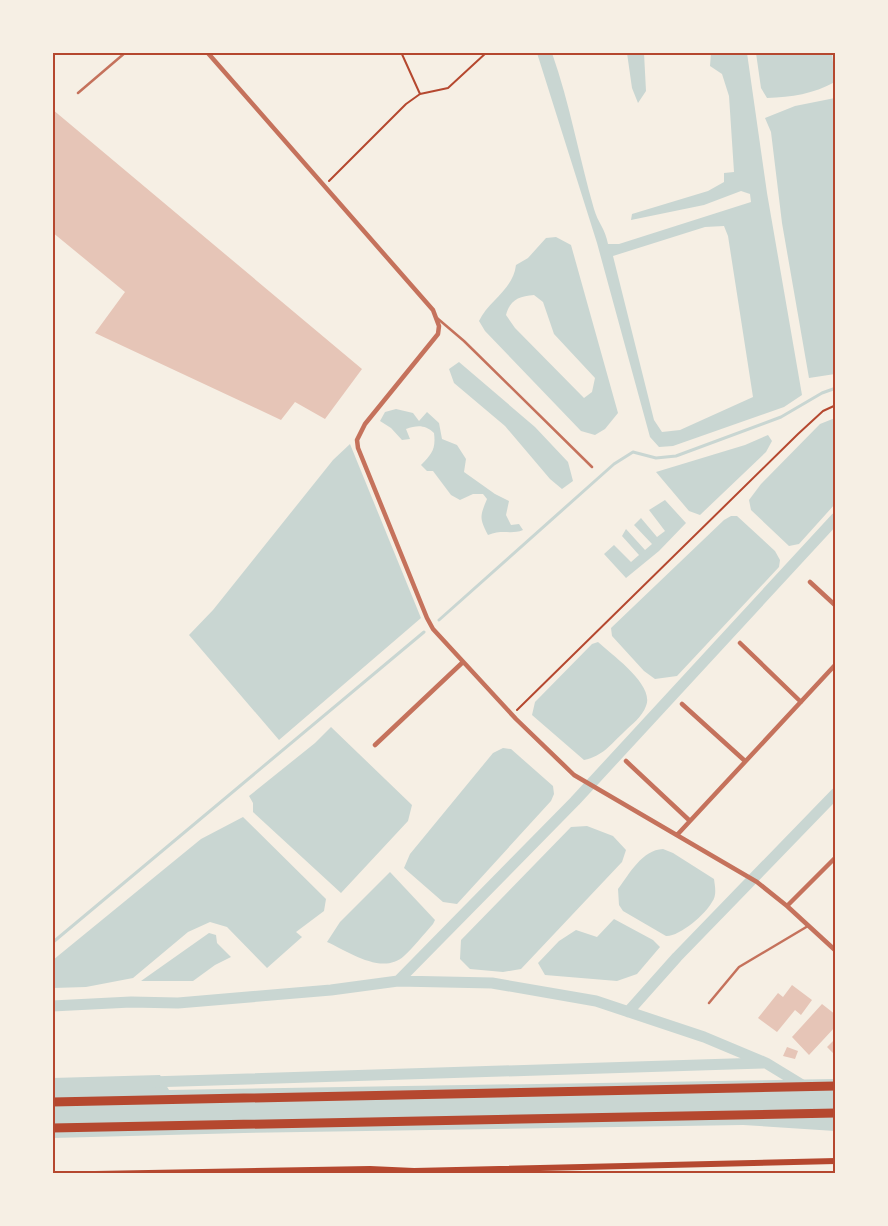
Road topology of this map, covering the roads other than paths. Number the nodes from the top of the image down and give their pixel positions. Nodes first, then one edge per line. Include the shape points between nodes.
1 (126, 52) edge
2 (207, 52) edge
3 (78, 93) dead end
4 (437, 318) junction
5 (592, 467) dead end
6 (810, 582) dead end
7 (836, 606) edge
8 (740, 643) dead end
9 (463, 662) junction
10 (836, 664) edge
11 (801, 702) junction
12 (682, 704) dead end
13 (375, 745) dead end
14 (626, 761) dead end
15 (745, 761) junction
16 (690, 821) junction
17 (677, 835) junction
18 (836, 857) edge
19 (788, 906) junction
20 (809, 926) junction
21 (836, 951) edge
22 (709, 1003) dead end
23 (836, 1086) edge
24 (52, 1102) edge
25 (836, 1112) edge
26 (52, 1128) edge
27 (836, 1161) edge
28 (370, 1171) edge
29 (390, 1172) edge
30 (95, 1174) edge

1 - 3 lane
2 - 4 street
4 - 5 lane via 464,340
4 - 9 street via 438,334 365,424 357,440 427,618 440,638
6 - 7 street
8 - 11 street
9 - 13 street
9 - 17 street via 574,775
10 - 11 street
11 - 15 street
12 - 15 street
14 - 16 street
15 - 16 street
16 - 17 street
17 - 19 street via 749,877
18 - 19 street
19 - 20 street
20 - 21 street
20 - 22 lane via 739,967
23 - 24 highway
25 - 26 highway
27 - 29 main road
28 - 29 main road
28 - 30 main road

